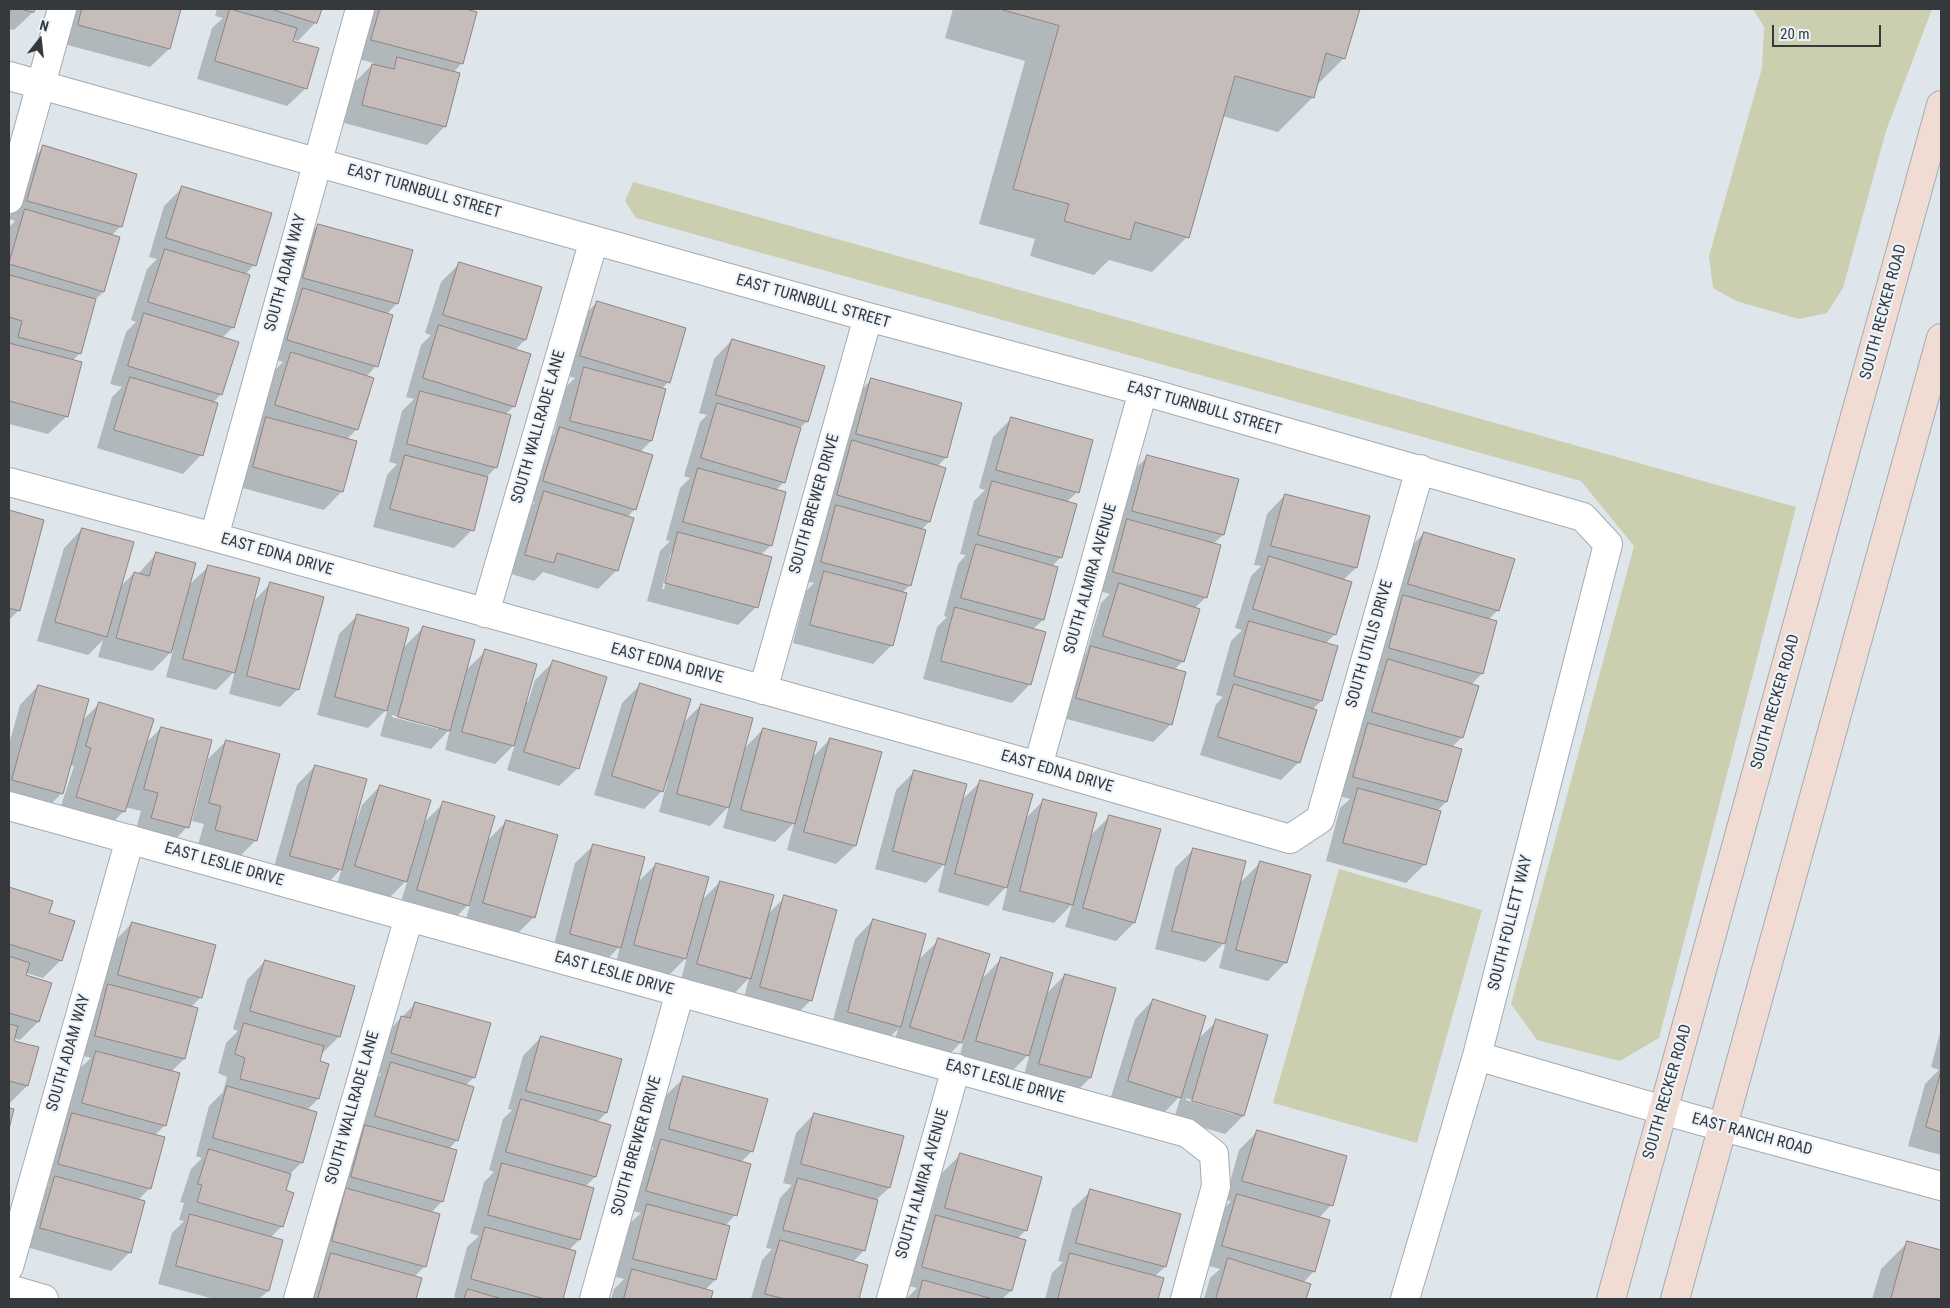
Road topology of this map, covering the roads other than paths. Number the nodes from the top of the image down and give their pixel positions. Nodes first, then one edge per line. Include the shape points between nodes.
1 (62, 9) edge
2 (360, 9) edge
3 (9, 76) edge
4 (41, 85) junction
5 (1941, 105) edge
6 (317, 162) junction
7 (9, 199) edge
8 (594, 240) junction
9 (868, 317) junction
10 (1941, 338) edge
11 (1144, 391) junction
12 (1420, 469) junction
13 (9, 482) edge
14 (214, 537) junction
15 (1608, 544) joint
16 (485, 614) junction
17 (763, 690) junction
18 (1038, 766) junction
19 (9, 806) edge
20 (1320, 819) joint
21 (130, 839) junction
22 (409, 917) junction
23 (680, 992) junction
24 (1477, 1056) junction
25 (956, 1068) junction
26 (1663, 1110) junction
27 (1723, 1127) junction
28 (1941, 1186) edge
29 (9, 1268) edge
30 (9, 1289) edge
31 (44, 1299) edge
32 (298, 1299) edge
33 (594, 1299) edge
34 (891, 1299) edge
35 (1185, 1299) edge
36 (1405, 1299) edge
37 (1611, 1299) edge
38 (1675, 1299) edge

1 - 4 street
2 - 6 street, SOUTH ADAM WAY
3 - 4 street, EAST TURNBULL STREET
4 - 6 street, EAST TURNBULL STREET
4 - 7 street
5 - 26 main road, SOUTH RECKER ROAD
6 - 8 street, EAST TURNBULL STREET
6 - 14 street, SOUTH ADAM WAY
8 - 9 street, EAST TURNBULL STREET
8 - 16 street, SOUTH WALLRADE LANE
9 - 11 street, EAST TURNBULL STREET
9 - 17 street, SOUTH BREWER DRIVE
10 - 27 main road
11 - 12 street, EAST TURNBULL STREET
11 - 18 street, SOUTH ALMIRA AVENUE
12 - 15 street, EAST TURNBULL STREET via 1583,517
12 - 20 street, SOUTH UTILIS DRIVE
13 - 14 street, EAST EDNA DRIVE
14 - 16 street, EAST EDNA DRIVE
15 - 24 street, SOUTH FOLLETT WAY
16 - 17 street, EAST EDNA DRIVE
17 - 18 street, EAST EDNA DRIVE
18 - 20 street, EAST EDNA DRIVE via 1290,839
19 - 21 street, EAST LESLIE DRIVE
21 - 22 street, EAST LESLIE DRIVE
21 - 29 street, SOUTH ADAM WAY
22 - 23 street, EAST LESLIE DRIVE
22 - 32 street, SOUTH WALLRADE LANE
23 - 25 street, EAST LESLIE DRIVE
23 - 33 street, SOUTH BREWER DRIVE
24 - 26 street, EAST RANCH ROAD
24 - 36 street, SOUTH FOLLETT WAY
25 - 34 street, SOUTH ALMIRA AVENUE
25 - 35 street, EAST LESLIE DRIVE via 1187,1133 1214,1154 1216,1186
26 - 27 street, EAST RANCH ROAD
26 - 37 main road, SOUTH RECKER ROAD
27 - 28 street, EAST RANCH ROAD
27 - 38 main road
30 - 31 street

